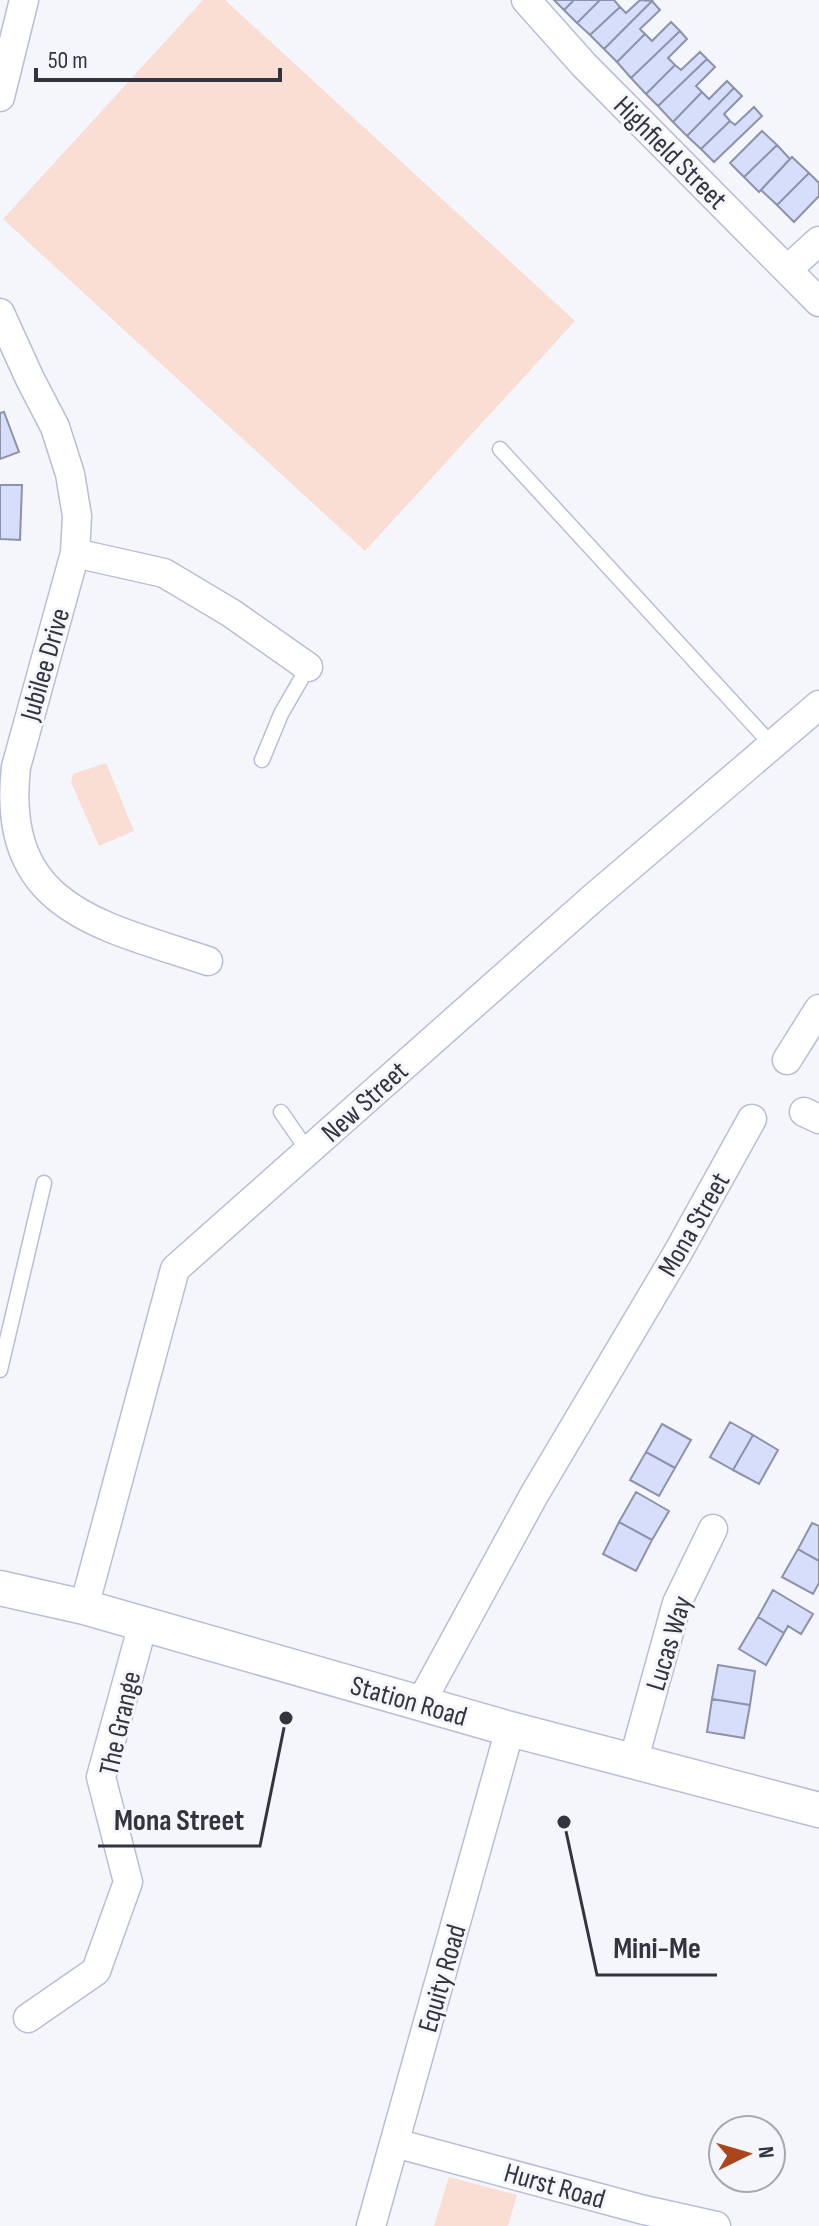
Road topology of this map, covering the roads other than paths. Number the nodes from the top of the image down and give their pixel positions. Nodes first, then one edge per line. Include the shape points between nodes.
1 (24, 0) edge
2 (526, 0) edge
3 (0, 97) edge
4 (819, 241) edge
5 (788, 269) junction
6 (819, 302) edge
7 (0, 313) edge
8 (500, 449) dead end
9 (75, 553) junction
10 (308, 667) joint
11 (819, 705) edge
12 (772, 745) junction
13 (262, 760) dead end
14 (208, 961) dead end
15 (819, 1009) edge
16 (787, 1060) dead end
17 (281, 1112) dead end
18 (752, 1119) dead end
19 (308, 1151) junction
20 (44, 1183) dead end
21 (0, 1370) edge
22 (713, 1529) dead end
23 (0, 1588) edge
24 (84, 1607) junction
25 (143, 1624) junction
26 (420, 1704) junction
27 (510, 1729) junction
28 (633, 1762) junction
29 (819, 1810) edge
30 (28, 2018) dead end
31 (395, 2143) junction
32 (371, 2226) edge
33 (716, 2226) edge

1 - 3 street
2 - 5 street, Highfield Street
4 - 5 street
5 - 6 street, Highfield Street
7 - 9 street, Jubilee Drive via 55,427 70,474 77,516
8 - 12 lane
9 - 10 street via 164,573
9 - 14 street, Jubilee Drive via 16,767 10,801 15,838 32,876 61,904 107,928
10 - 13 lane
11 - 12 street, New Street
12 - 19 street, New Street
15 - 16 street
17 - 19 lane
18 - 26 street, Mona Street via 534,1495
19 - 24 street, New Street via 175,1269
20 - 21 lane
22 - 28 street, Lucas Way via 677,1603
23 - 24 street, Station Road
24 - 25 street, Station Road
25 - 26 street, Station Road
25 - 30 street, The Grange via 101,1777 128,1882 96,1971
26 - 27 street, Station Road
27 - 28 street, Station Road
27 - 31 street, Equity Road
28 - 29 street, Station Road
31 - 32 street, Equity Road
31 - 33 street, Hurst Road

